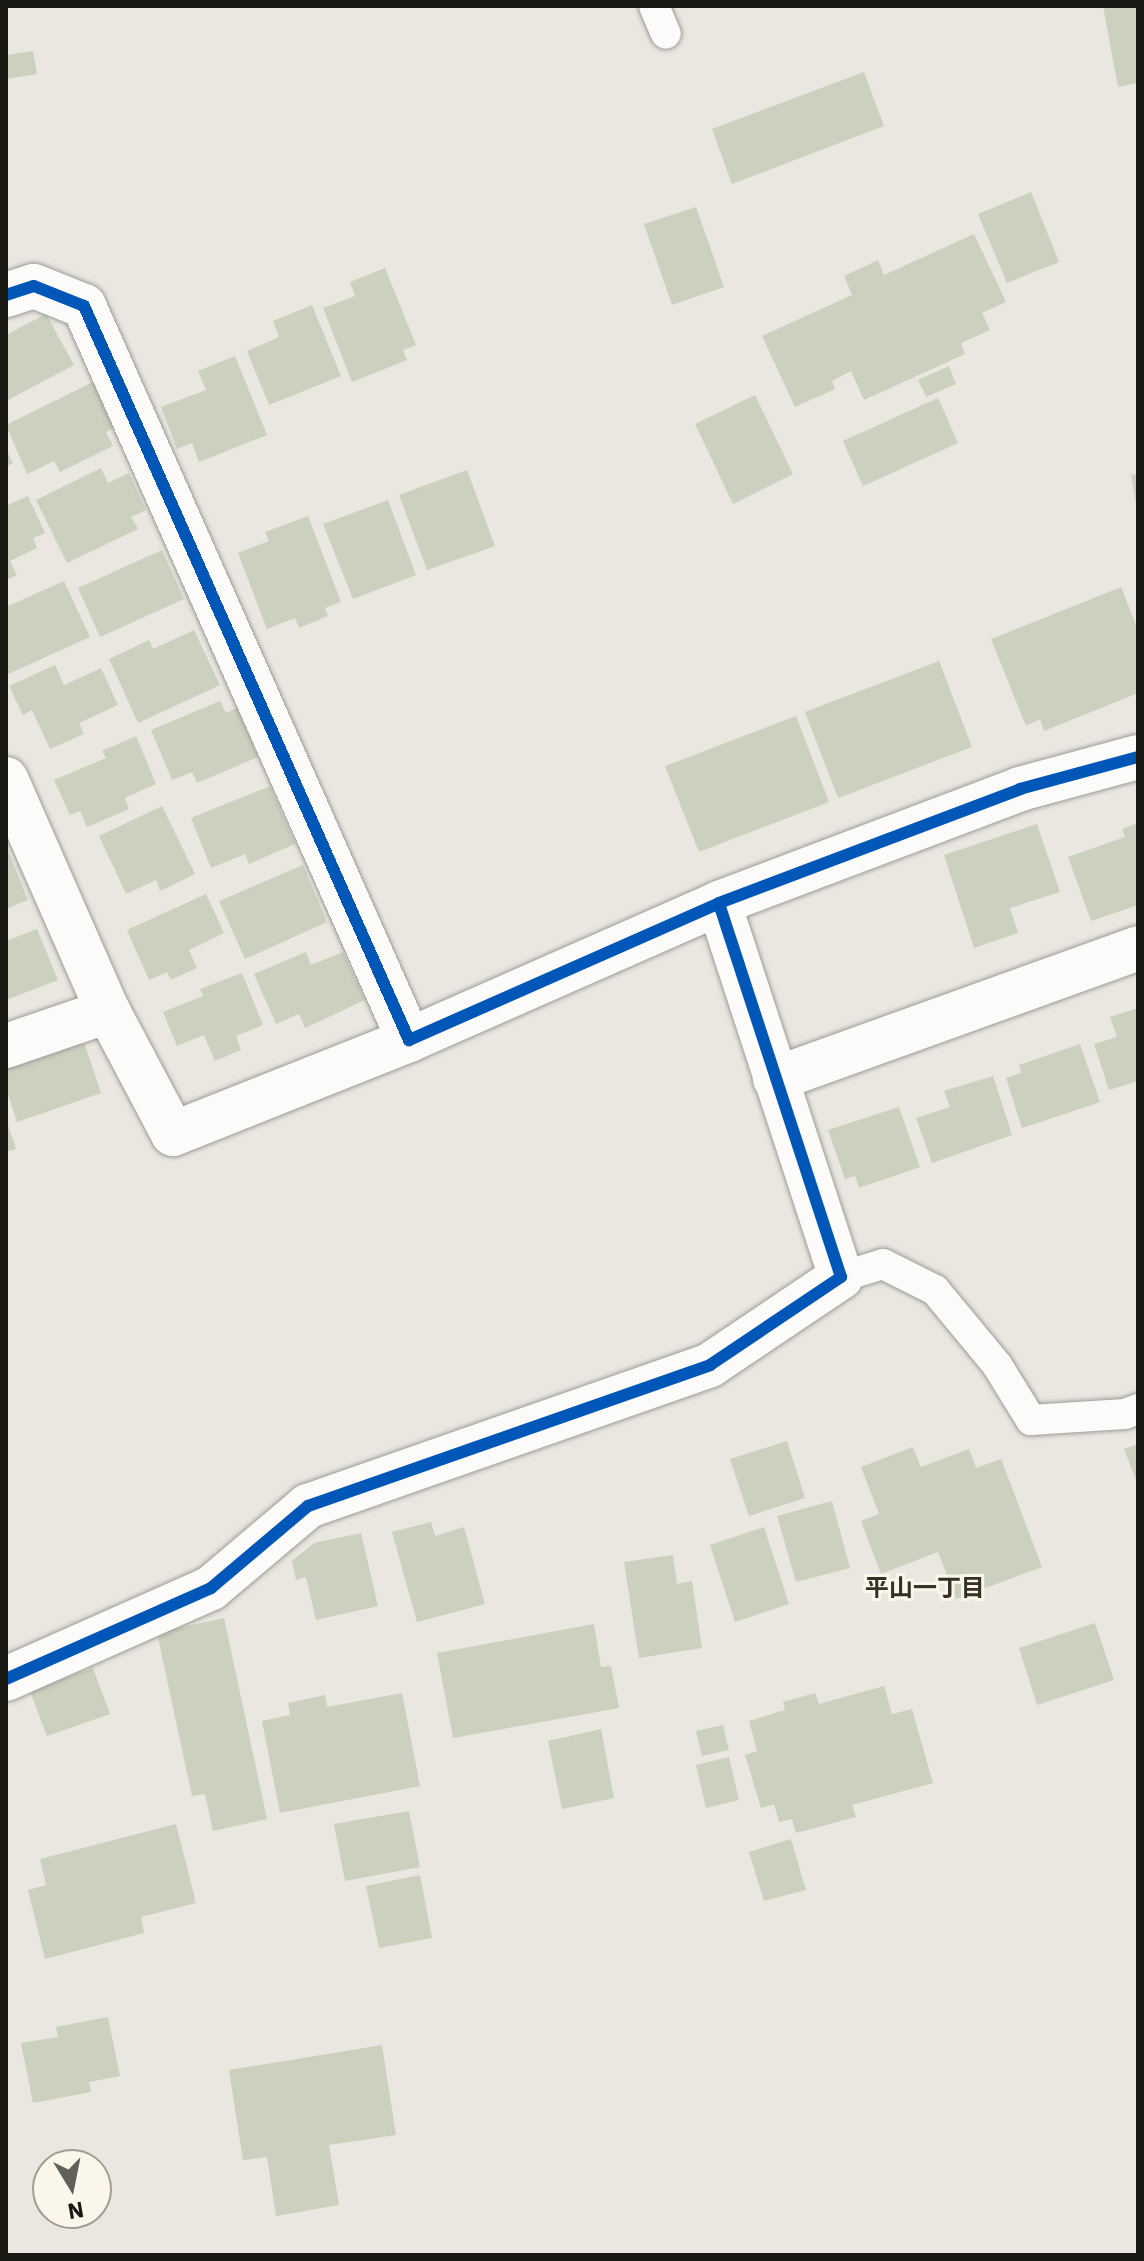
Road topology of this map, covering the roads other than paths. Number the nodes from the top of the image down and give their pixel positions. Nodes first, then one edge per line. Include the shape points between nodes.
1 (654, 6) edge
2 (666, 34) dead end
3 (6, 295) edge
4 (1138, 757) edge
5 (6, 779) edge
6 (719, 903) junction
7 (1138, 948) edge
8 (108, 1011) junction
9 (409, 1040) junction
10 (6, 1046) edge
11 (775, 1079) junction
12 (841, 1277) junction
13 (1138, 1409) edge
14 (6, 1679) edge

1 - 2 lane
3 - 9 street via 34,286 84,306
4 - 6 street via 1020,789
5 - 8 street
6 - 9 street
6 - 11 street
7 - 11 street
8 - 9 street via 173,1134
8 - 10 street
11 - 12 street
12 - 13 lane via 883,1264 935,1290 997,1365 1031,1420
12 - 14 street via 710,1365 308,1506 211,1588

